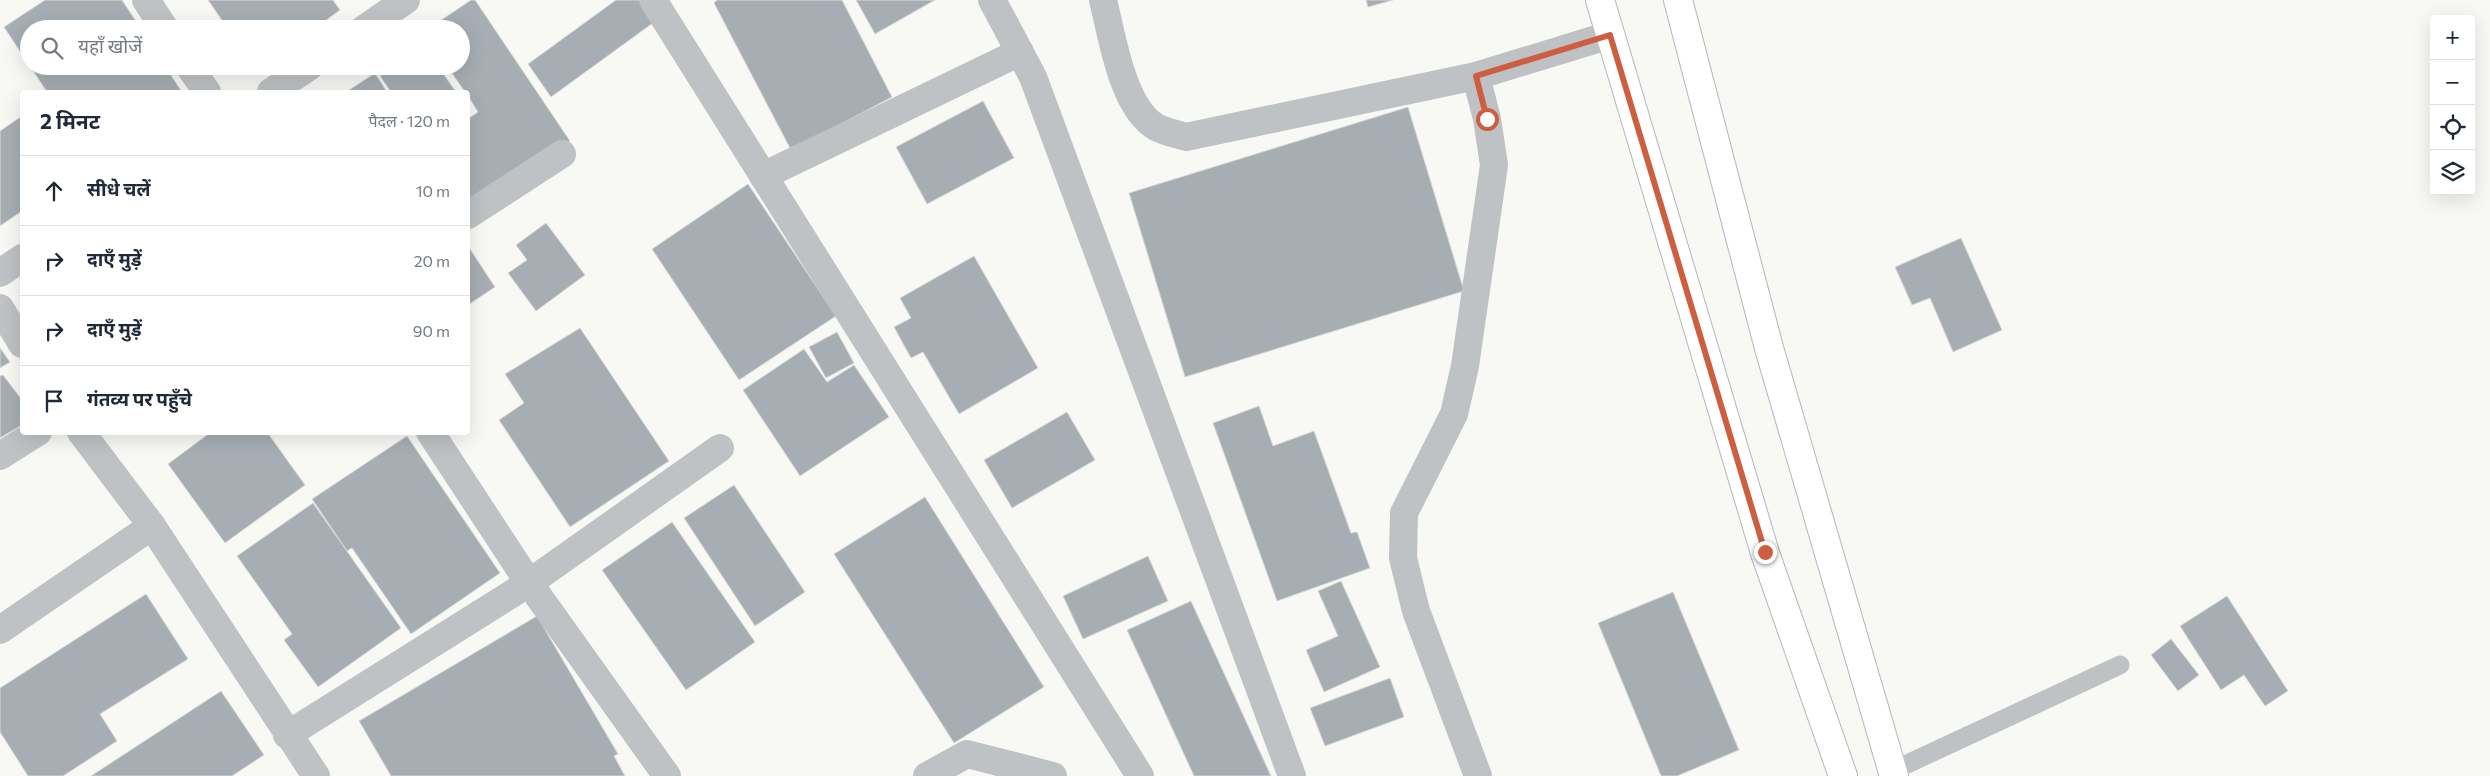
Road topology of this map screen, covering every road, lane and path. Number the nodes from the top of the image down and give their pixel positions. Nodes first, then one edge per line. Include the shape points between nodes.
1 (146, 0) edge
2 (406, 0) edge
3 (653, 0) edge
4 (992, 0) edge
5 (1103, 0) edge
6 (1600, 0) edge
7 (1678, 0) edge
8 (159, 20) edge
9 (377, 20) edge
10 (1610, 35) junction
11 (1020, 52) junction
12 (195, 75) edge
13 (296, 75) edge
14 (1476, 76) junction
15 (205, 90) edge
16 (274, 90) edge
17 (562, 154) dead end
18 (763, 176) junction
19 (470, 215) edge
20 (20, 259) edge
21 (0, 273) edge
22 (0, 308) edge
23 (20, 341) edge
24 (33, 435) edge
25 (83, 435) edge
26 (432, 435) edge
27 (720, 448) dead end
28 (0, 456) edge
29 (152, 526) junction
30 (529, 583) junction
31 (0, 630) edge
32 (2120, 665) dead end
33 (287, 734) junction
34 (309, 773) edge
35 (1893, 773) edge
36 (667, 776) edge
37 (927, 776) edge
38 (1053, 776) edge
39 (1140, 776) edge
40 (1292, 776) edge
41 (1478, 776) edge
42 (1843, 776) edge

1 - 8 street
2 - 9 street
3 - 18 street
4 - 11 street
5 - 14 street via 1124,83 1137,108 1156,127 1186,137
6 - 10 main road
7 - 35 main road via 1769,348
10 - 14 street
10 - 42 main road via 1765,552
11 - 18 street
11 - 40 street via 1033,77
12 - 15 street
13 - 16 street
14 - 41 street via 1494,165 1465,366 1454,414 1404,513 1403,558 1416,611
17 - 19 street
18 - 39 street
20 - 21 street
22 - 23 street
24 - 28 street
25 - 29 street
26 - 30 street
27 - 30 street
29 - 31 street
29 - 33 street
30 - 33 street
30 - 36 street
32 - 35 lane
33 - 34 street
37 - 38 street via 967,754

